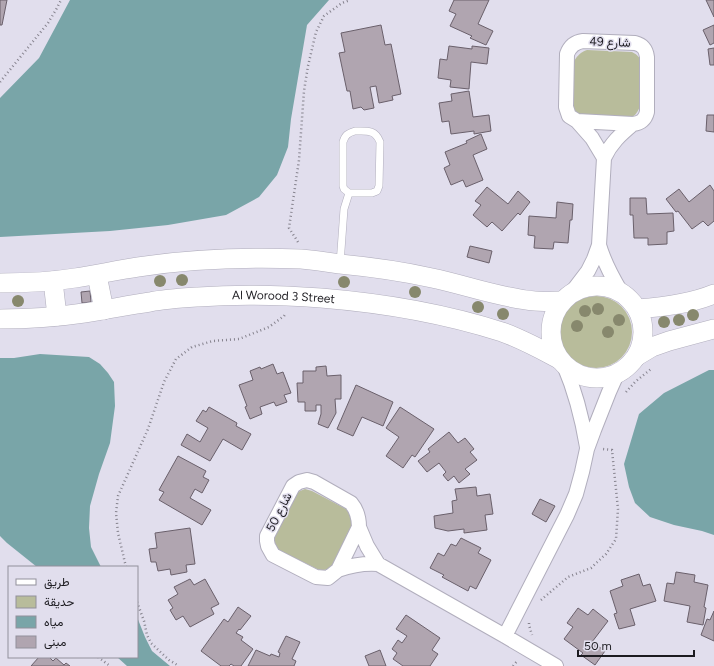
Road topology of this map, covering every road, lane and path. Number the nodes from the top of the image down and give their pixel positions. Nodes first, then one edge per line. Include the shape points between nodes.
1 (61, 0) edge
2 (0, 82) edge
3 (577, 121) junction
4 (634, 124) junction
5 (604, 158) junction
6 (349, 193) junction
7 (599, 245) junction
8 (340, 264) junction
9 (98, 274) junction
10 (53, 281) junction
11 (0, 283) edge
12 (621, 292) junction
13 (714, 294) edge
14 (567, 296) junction
15 (638, 309) junction
16 (104, 310) junction
17 (57, 316) junction
18 (0, 319) edge
19 (714, 329) edge
20 (637, 356) junction
21 (562, 362) junction
22 (657, 365) dead end
23 (617, 374) junction
24 (625, 393) dead end
25 (594, 449) junction
26 (359, 527) junction
27 (378, 564) junction
28 (338, 570) junction
29 (539, 601) dead end
30 (138, 605) edge
31 (529, 620) dead end
32 (505, 636) junction
33 (530, 650) junction
34 (99, 658) edge
35 (110, 666) edge
36 (179, 666) edge
37 (513, 666) edge
38 (556, 666) edge

1 - 2 path via 48,23
3 - 4 street
3 - 4 street, شارع 49 via 569,116 566,107 569,49 577,42 583,41 635,42 644,48 648,57 646,117 639,124
3 - 5 street, شارع 49 via 592,138
4 - 5 street, شارع 49 via 614,141
5 - 7 street, شارع 49
6 - 6 lane via 372,193 380,186 380,142 374,133 355,131 345,136 343,186
6 - 8 lane via 344,209
7 - 12 street, شارع 49 via 608,270
7 - 14 street, شارع 49 via 588,271
8 - 9 street via 302,259 220,259 178,262
8 - 14 street via 414,274 535,301
9 - 10 street
9 - 16 street
10 - 11 street
10 - 17 street
12 - 14 street via 597,285 584,287
12 - 15 street
13 - 15 street via 673,306
14 - 21 street via 555,311 550,336 553,348
15 - 20 street via 643,324 643,341
16 - 17 street, Al Worood 3 Street
16 - 21 street, Al Worood 3 Street via 199,297 254,295 296,296 379,304 502,332 531,344
17 - 18 street, Al Worood 3 Street
19 - 20 street via 669,341
20 - 23 street
21 - 23 street via 584,376 595,378
21 - 25 street via 572,385 584,428
22 - 24 path
23 - 25 street via 601,411
25 - 29 path via 612,450 618,509 616,539 606,554 591,568 568,578
25 - 32 street via 582,472 576,494
26 - 27 street, شارع 50
26 - 28 street
26 - 28 street, شارع 50 via 358,514 351,503 307,480 293,486 267,536 268,546 273,555 316,578 328,578
27 - 28 street, شارع 50 via 358,564
27 - 32 street, شارع 50
30 - 36 path via 151,643
31 - 33 path via 528,625 535,641
32 - 33 street, شارع 50
33 - 37 path
33 - 38 street, شارع 50
34 - 35 path

